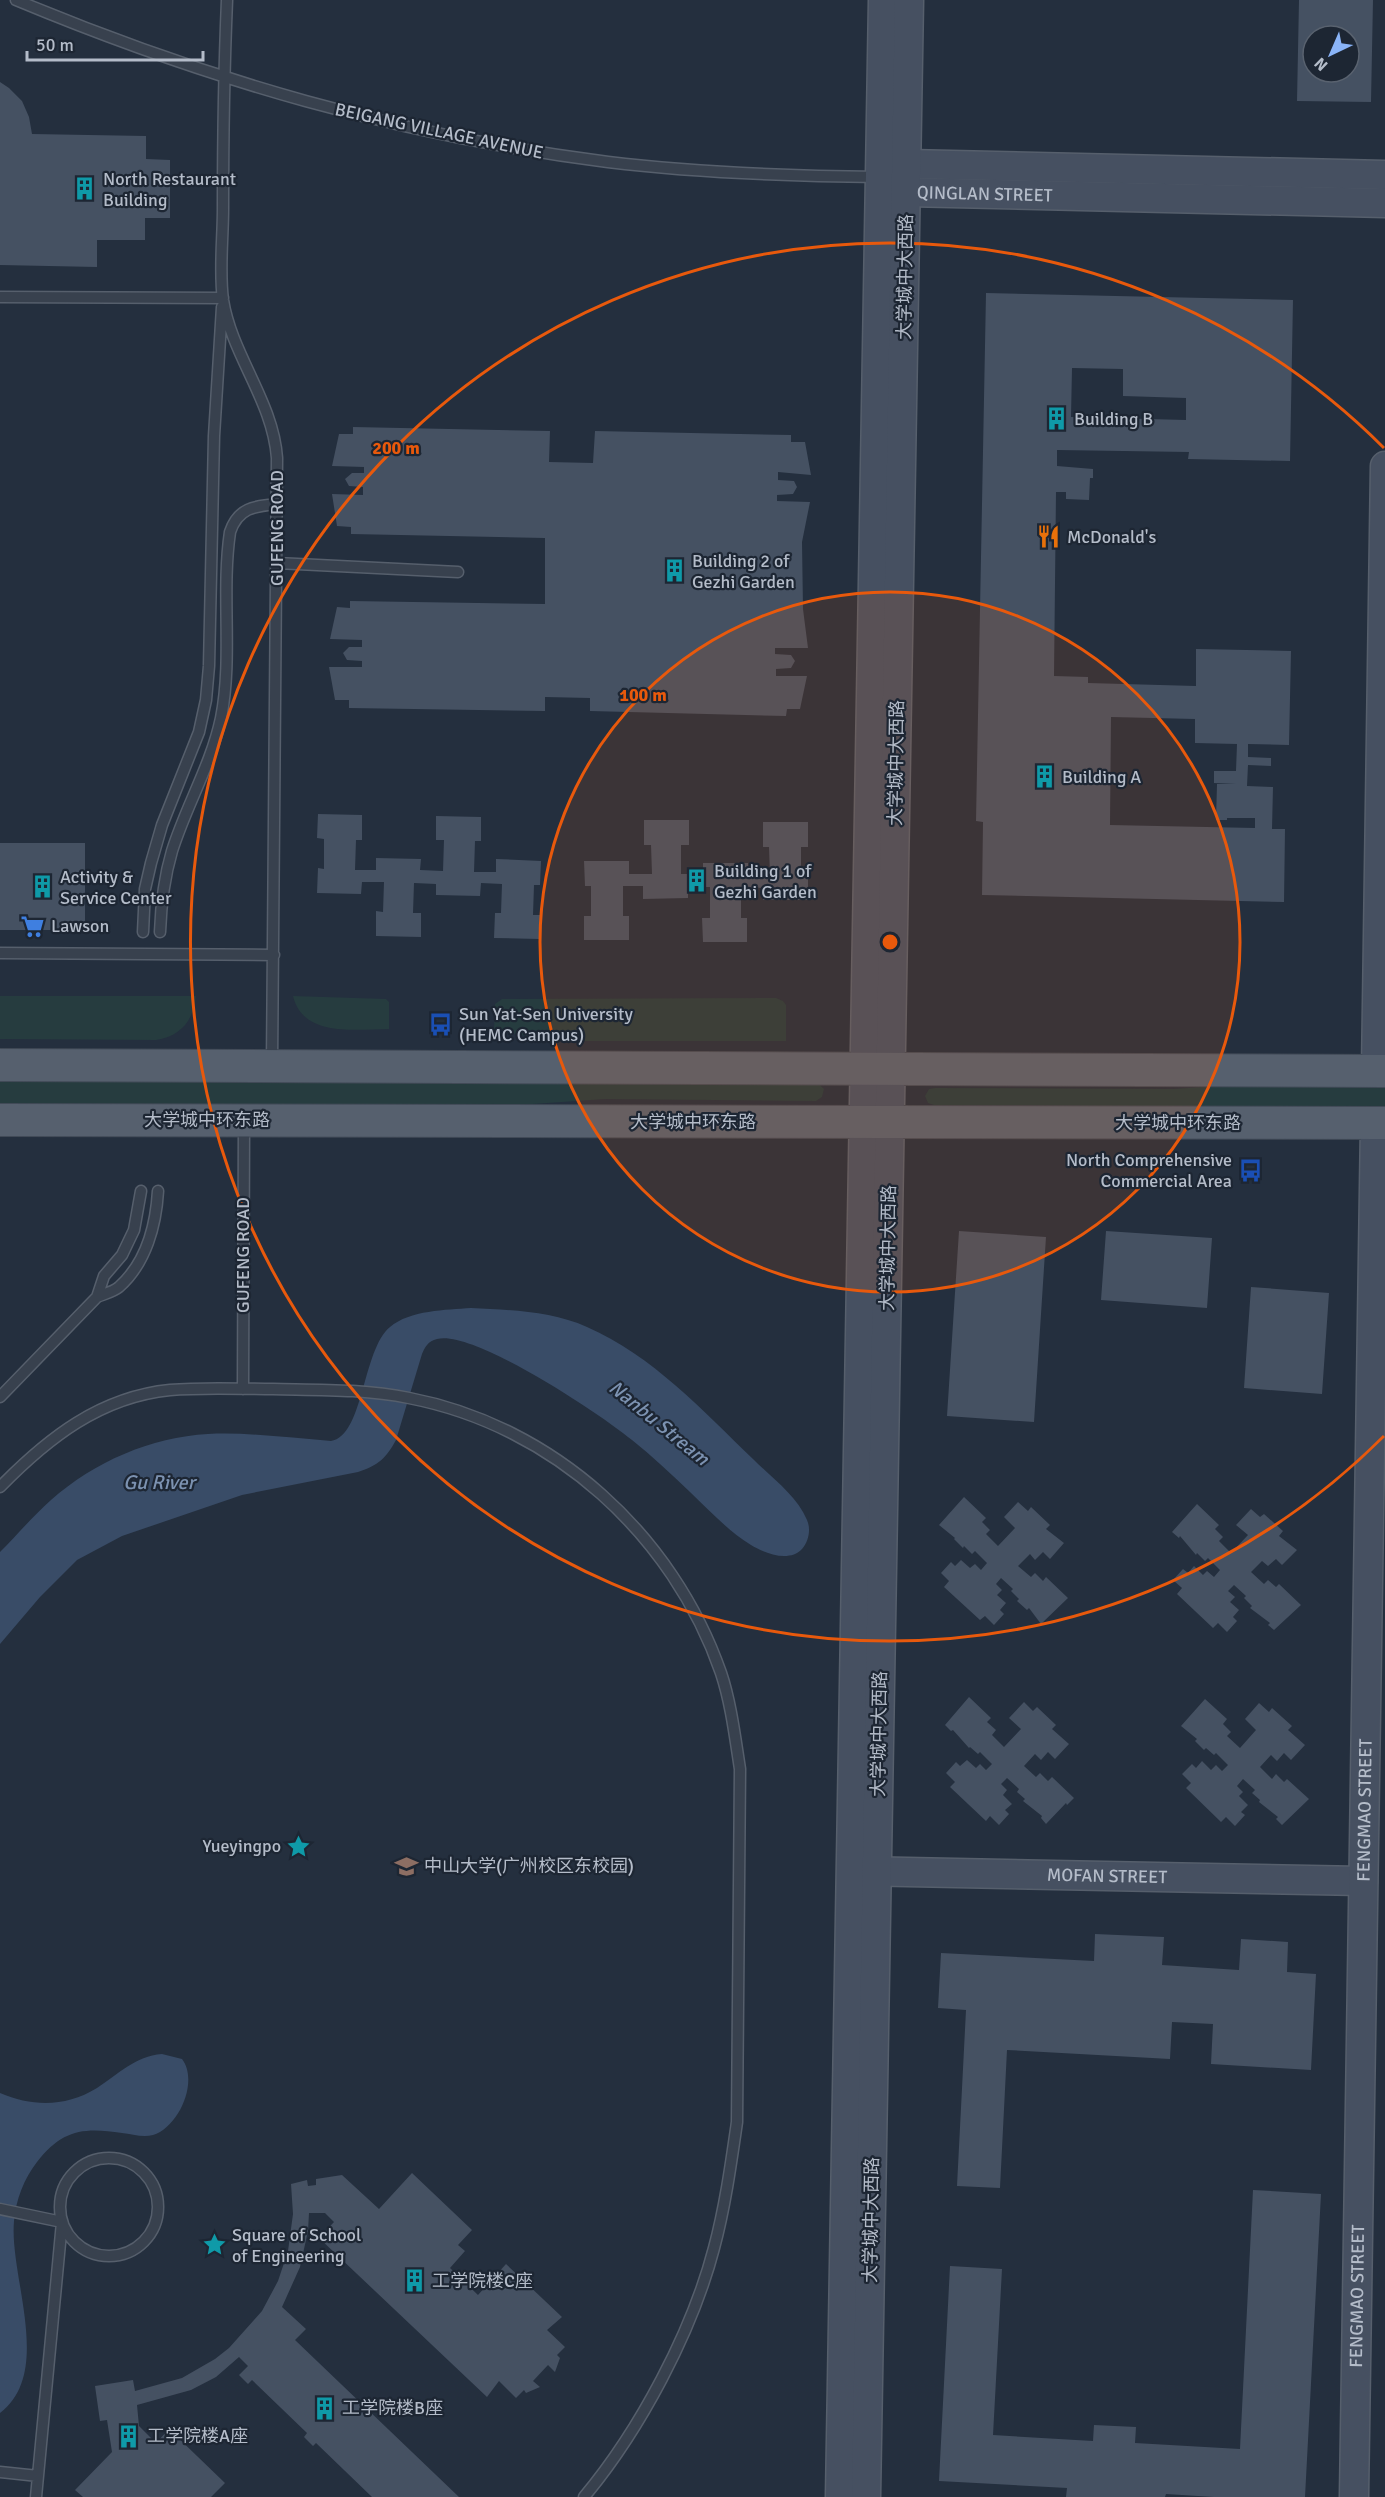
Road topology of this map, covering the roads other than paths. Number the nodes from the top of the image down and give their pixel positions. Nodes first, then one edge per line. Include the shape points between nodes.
1 (16, 0) edge
2 (227, 0) edge
3 (883, 0) edge
4 (909, 0) edge
5 (223, 78) junction
6 (907, 164) junction
7 (1385, 175) edge
8 (880, 177) junction
9 (906, 192) junction
10 (1385, 204) edge
11 (0, 297) edge
12 (223, 298) junction
13 (1385, 466) edge
14 (277, 504) junction
15 (277, 563) junction
16 (458, 572) dead end
17 (143, 932) dead end
18 (160, 932) dead end
19 (0, 953) edge
20 (274, 955) junction
21 (0, 1065) edge
22 (272, 1066) junction
23 (878, 1069) junction
24 (1380, 1071) edge
25 (0, 1120) edge
26 (244, 1120) junction
27 (877, 1121) junction
28 (1380, 1123) edge
29 (141, 1191) dead end
30 (158, 1191) dead end
31 (97, 1297) junction
32 (243, 1389) junction
33 (0, 1397) edge
34 (0, 1487) edge
35 (864, 1871) junction
36 (1363, 1881) junction
37 (0, 2209) edge
38 (63, 2222) junction
39 (0, 2472) edge
40 (38, 2476) junction
41 (36, 2497) edge
42 (584, 2497) edge
43 (840, 2497) edge
44 (866, 2497) edge
45 (1354, 2497) edge

1 - 5 lane, BEIGANG VILLAGE AVENUE via 137,49
2 - 5 lane, GUFENG ROAD
3 - 8 main road, 大学城中大西路
4 - 6 main road, 大学城中大西路
5 - 8 lane, BEIGANG VILLAGE AVENUE via 404,126 550,154 734,174
5 - 12 lane, GUFENG ROAD
6 - 7 main road, QINGLAN STREET
6 - 8 main road, QINGLAN STREET
6 - 9 main road, 大学城中大西路
8 - 9 main road, QINGLAN STREET
8 - 23 main road, 大学城中大西路
9 - 10 main road, QINGLAN STREET
9 - 23 main road, 大学城中大西路
11 - 12 lane
12 - 14 lane, GUFENG ROAD via 273,428
12 - 17 lane via 214,436 206,700 196,740 155,845 145,889
13 - 24 main road
14 - 15 lane, GUFENG ROAD
14 - 18 lane via 244,511 235,519 230,532 224,703 210,754 168,867
15 - 16 lane
15 - 20 lane, GUFENG ROAD
19 - 20 lane
20 - 22 lane, GUFENG ROAD
21 - 22 main road
22 - 23 main road
23 - 24 main road
23 - 27 main road, 大学城中大西路
25 - 26 main road, 大学城中环东路
26 - 27 main road, 大学城中环东路
26 - 32 lane, GUFENG ROAD
27 - 28 main road, 大学城中环东路
27 - 35 main road, 大学城中大西路
28 - 36 main road, FENGMAO STREET
29 - 31 lane via 134,1230 122,1255 104,1276
30 - 31 lane via 153,1230 137,1265 117,1288
31 - 33 lane
32 - 34 lane via 169,1390 115,1404 51,1438
32 - 42 lane via 350,1391 409,1398 460,1411 532,1444 569,1467 638,1529 667,1565 690,1603 721,1674 735,1735 741,1790 739,2089 735,2141 704,2281 669,2363 618,2453
35 - 36 main road, MOFAN STREET
35 - 43 main road, 大学城中大西路
35 - 44 main road, 大学城中大西路
36 - 45 main road, FENGMAO STREET
37 - 38 lane
38 - 38 lane via 76,2243 87,2250 99,2255 124,2254 136,2248 153,2230 158,2217 156,2192 132,2163 113,2158 94,2160 83,2165 65,2184
38 - 40 lane
39 - 40 lane
40 - 41 lane

